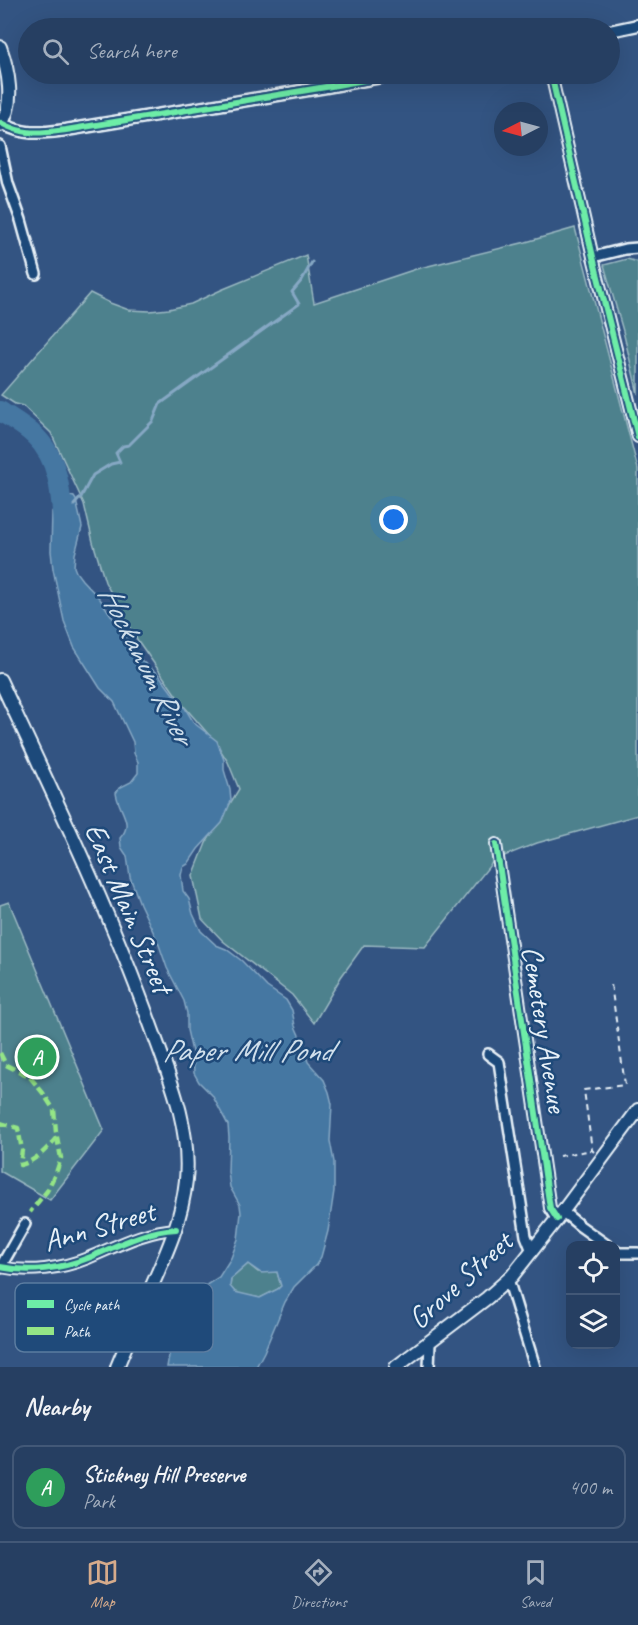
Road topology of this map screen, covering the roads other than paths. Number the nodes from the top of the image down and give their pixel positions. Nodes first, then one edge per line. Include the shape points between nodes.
1 (638, 25) edge
2 (620, 29) edge
3 (0, 47) edge
4 (342, 84) edge
5 (553, 84) edge
6 (1, 124) edge
7 (0, 146) edge
8 (638, 248) edge
9 (593, 257) junction
10 (36, 274) dead end
11 (638, 437) edge
12 (0, 680) edge
13 (496, 844) dead end
14 (488, 1054) dead end
15 (638, 1110) edge
16 (560, 1215) junction
17 (25, 1224) dead end
18 (176, 1229) junction
19 (602, 1241) edge
20 (532, 1251) junction
21 (620, 1253) edge
22 (638, 1253) edge
23 (0, 1267) edge
24 (508, 1279) junction
25 (153, 1283) edge
26 (430, 1343) junction
27 (123, 1352) edge
28 (117, 1367) edge
29 (396, 1367) edge
30 (429, 1367) edge
31 (535, 1367) edge

1 - 2 street
3 - 6 main road via 9,98
4 - 6 street via 66,130 27,133
5 - 9 street
7 - 10 street
8 - 9 street
9 - 11 street
12 - 18 main road, East Main Street via 110,920 171,1082 186,1155 185,1188
13 - 16 street, Cemetery Avenue via 550,1208
14 - 20 street via 499,1062 526,1236
15 - 16 main road, Grove Street
16 - 19 street
16 - 20 main road, Grove Street
17 - 23 street
18 - 23 street, Ann Street via 147,1233 64,1265 25,1270
18 - 25 main road, East Main Street
20 - 24 main road, Grove Street
21 - 22 street
24 - 26 main road, Grove Street
24 - 31 street
26 - 29 main road, Grove Street
26 - 30 street
27 - 28 main road, East Main Street

